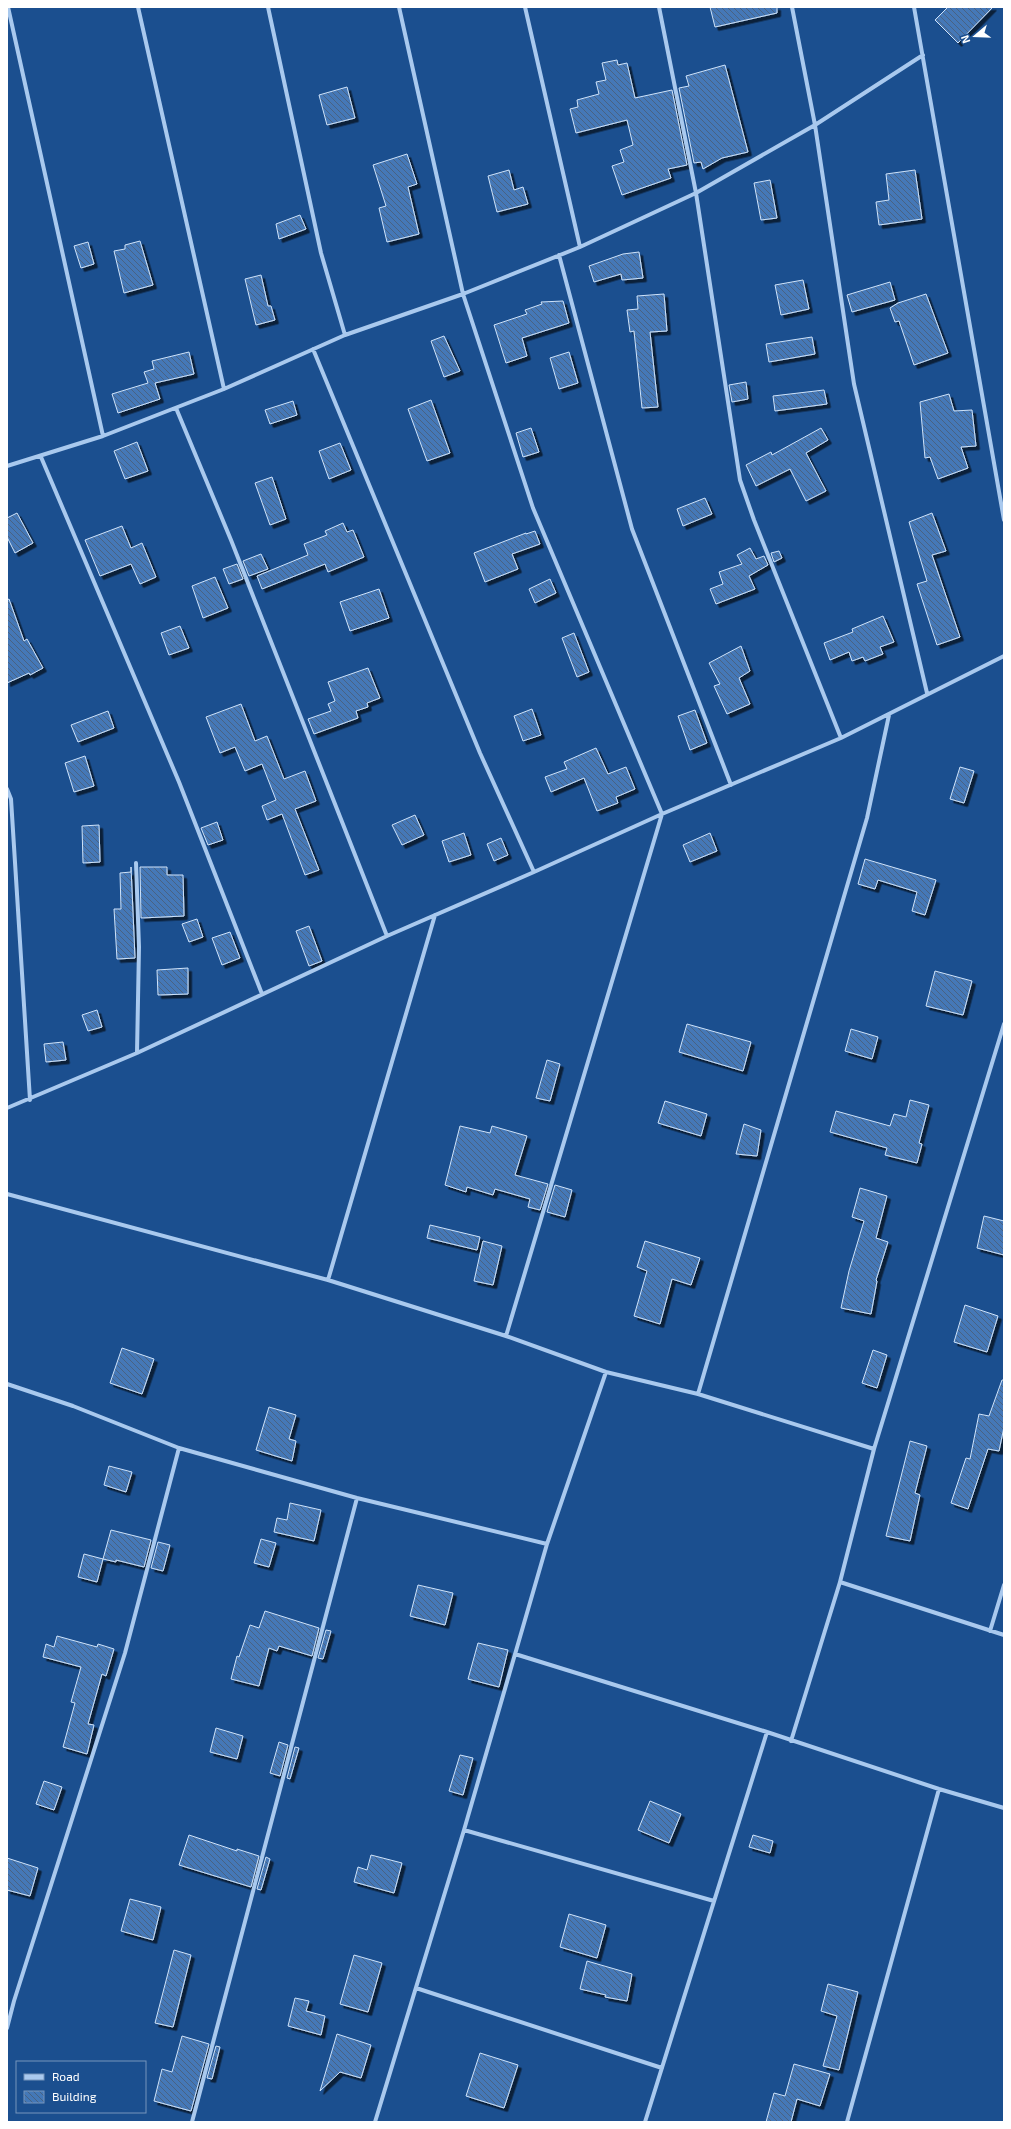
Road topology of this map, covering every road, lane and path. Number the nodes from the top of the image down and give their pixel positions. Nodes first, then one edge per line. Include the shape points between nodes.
1 (8, 7) edge
2 (138, 7) edge
3 (268, 7) edge
4 (398, 7) edge
5 (525, 7) edge
6 (660, 7) edge
7 (792, 7) edge
8 (914, 7) edge
9 (923, 55) junction
10 (815, 125) junction
11 (696, 193) junction
12 (580, 247) junction
13 (559, 255) junction
14 (463, 294) junction
15 (345, 335) junction
16 (313, 349) junction
17 (224, 389) junction
18 (176, 408) junction
19 (103, 436) junction
20 (41, 457) junction
21 (7, 466) edge
22 (1004, 520) edge
23 (1004, 656) edge
24 (927, 693) junction
25 (890, 715) junction
26 (841, 738) junction
27 (731, 784) junction
28 (7, 789) edge
29 (662, 814) junction
30 (136, 863) dead end
31 (534, 872) junction
32 (436, 915) junction
33 (387, 936) junction
34 (262, 994) junction
35 (1004, 1024) edge
36 (137, 1053) junction
37 (30, 1100) junction
38 (7, 1108) edge
39 (7, 1194) edge
40 (328, 1280) junction
41 (506, 1336) junction
42 (606, 1372) junction
43 (7, 1384) edge
44 (698, 1394) junction
45 (179, 1448) junction
46 (874, 1449) junction
47 (357, 1498) junction
48 (547, 1544) junction
49 (840, 1582) junction
50 (1004, 1585) edge
51 (990, 1631) junction
52 (1004, 1635) edge
53 (515, 1654) junction
54 (767, 1732) junction
55 (791, 1741) junction
56 (939, 1789) junction
57 (1004, 1808) edge
58 (464, 1830) junction
59 (714, 1901) junction
60 (416, 1988) junction
61 (7, 2028) edge
62 (662, 2068) junction
63 (192, 2122) edge
64 (375, 2122) edge
65 (645, 2122) edge
66 (847, 2122) edge

1 - 19 street
2 - 17 street
3 - 15 street via 321,253
4 - 14 street
5 - 12 street
6 - 11 street
7 - 10 street
8 - 9 street
9 - 10 street
9 - 22 street
10 - 11 street
10 - 24 street via 854,384
11 - 12 street
11 - 26 street via 740,480
12 - 13 street
13 - 14 street
13 - 27 street via 632,529
14 - 15 street
14 - 29 street via 532,508
15 - 16 street
16 - 17 street
16 - 31 street via 480,753
17 - 18 street
18 - 19 street
18 - 33 street via 231,540
19 - 20 street
20 - 21 street
20 - 34 street via 179,782
23 - 24 street
24 - 25 street
25 - 26 street
25 - 44 street via 867,818
26 - 27 street
27 - 29 street
28 - 37 street via 11,799
29 - 31 street
29 - 41 street
30 - 36 street
31 - 32 street
32 - 33 street
32 - 40 street
33 - 34 street
34 - 36 street
35 - 46 street
36 - 37 street
37 - 38 street
39 - 40 street
40 - 41 street
41 - 42 street
42 - 44 street
42 - 48 street
43 - 45 street via 73,1406
44 - 46 street
45 - 47 street
45 - 61 street via 125,1653
46 - 49 street
47 - 48 street
47 - 63 street
48 - 53 street
49 - 51 street
49 - 55 street
50 - 51 street
51 - 52 street
53 - 54 street
53 - 58 street
54 - 55 street
54 - 59 street
55 - 56 street
56 - 57 street
56 - 66 street
58 - 59 street
58 - 60 street
59 - 62 street
60 - 62 street
60 - 64 street
62 - 65 street

